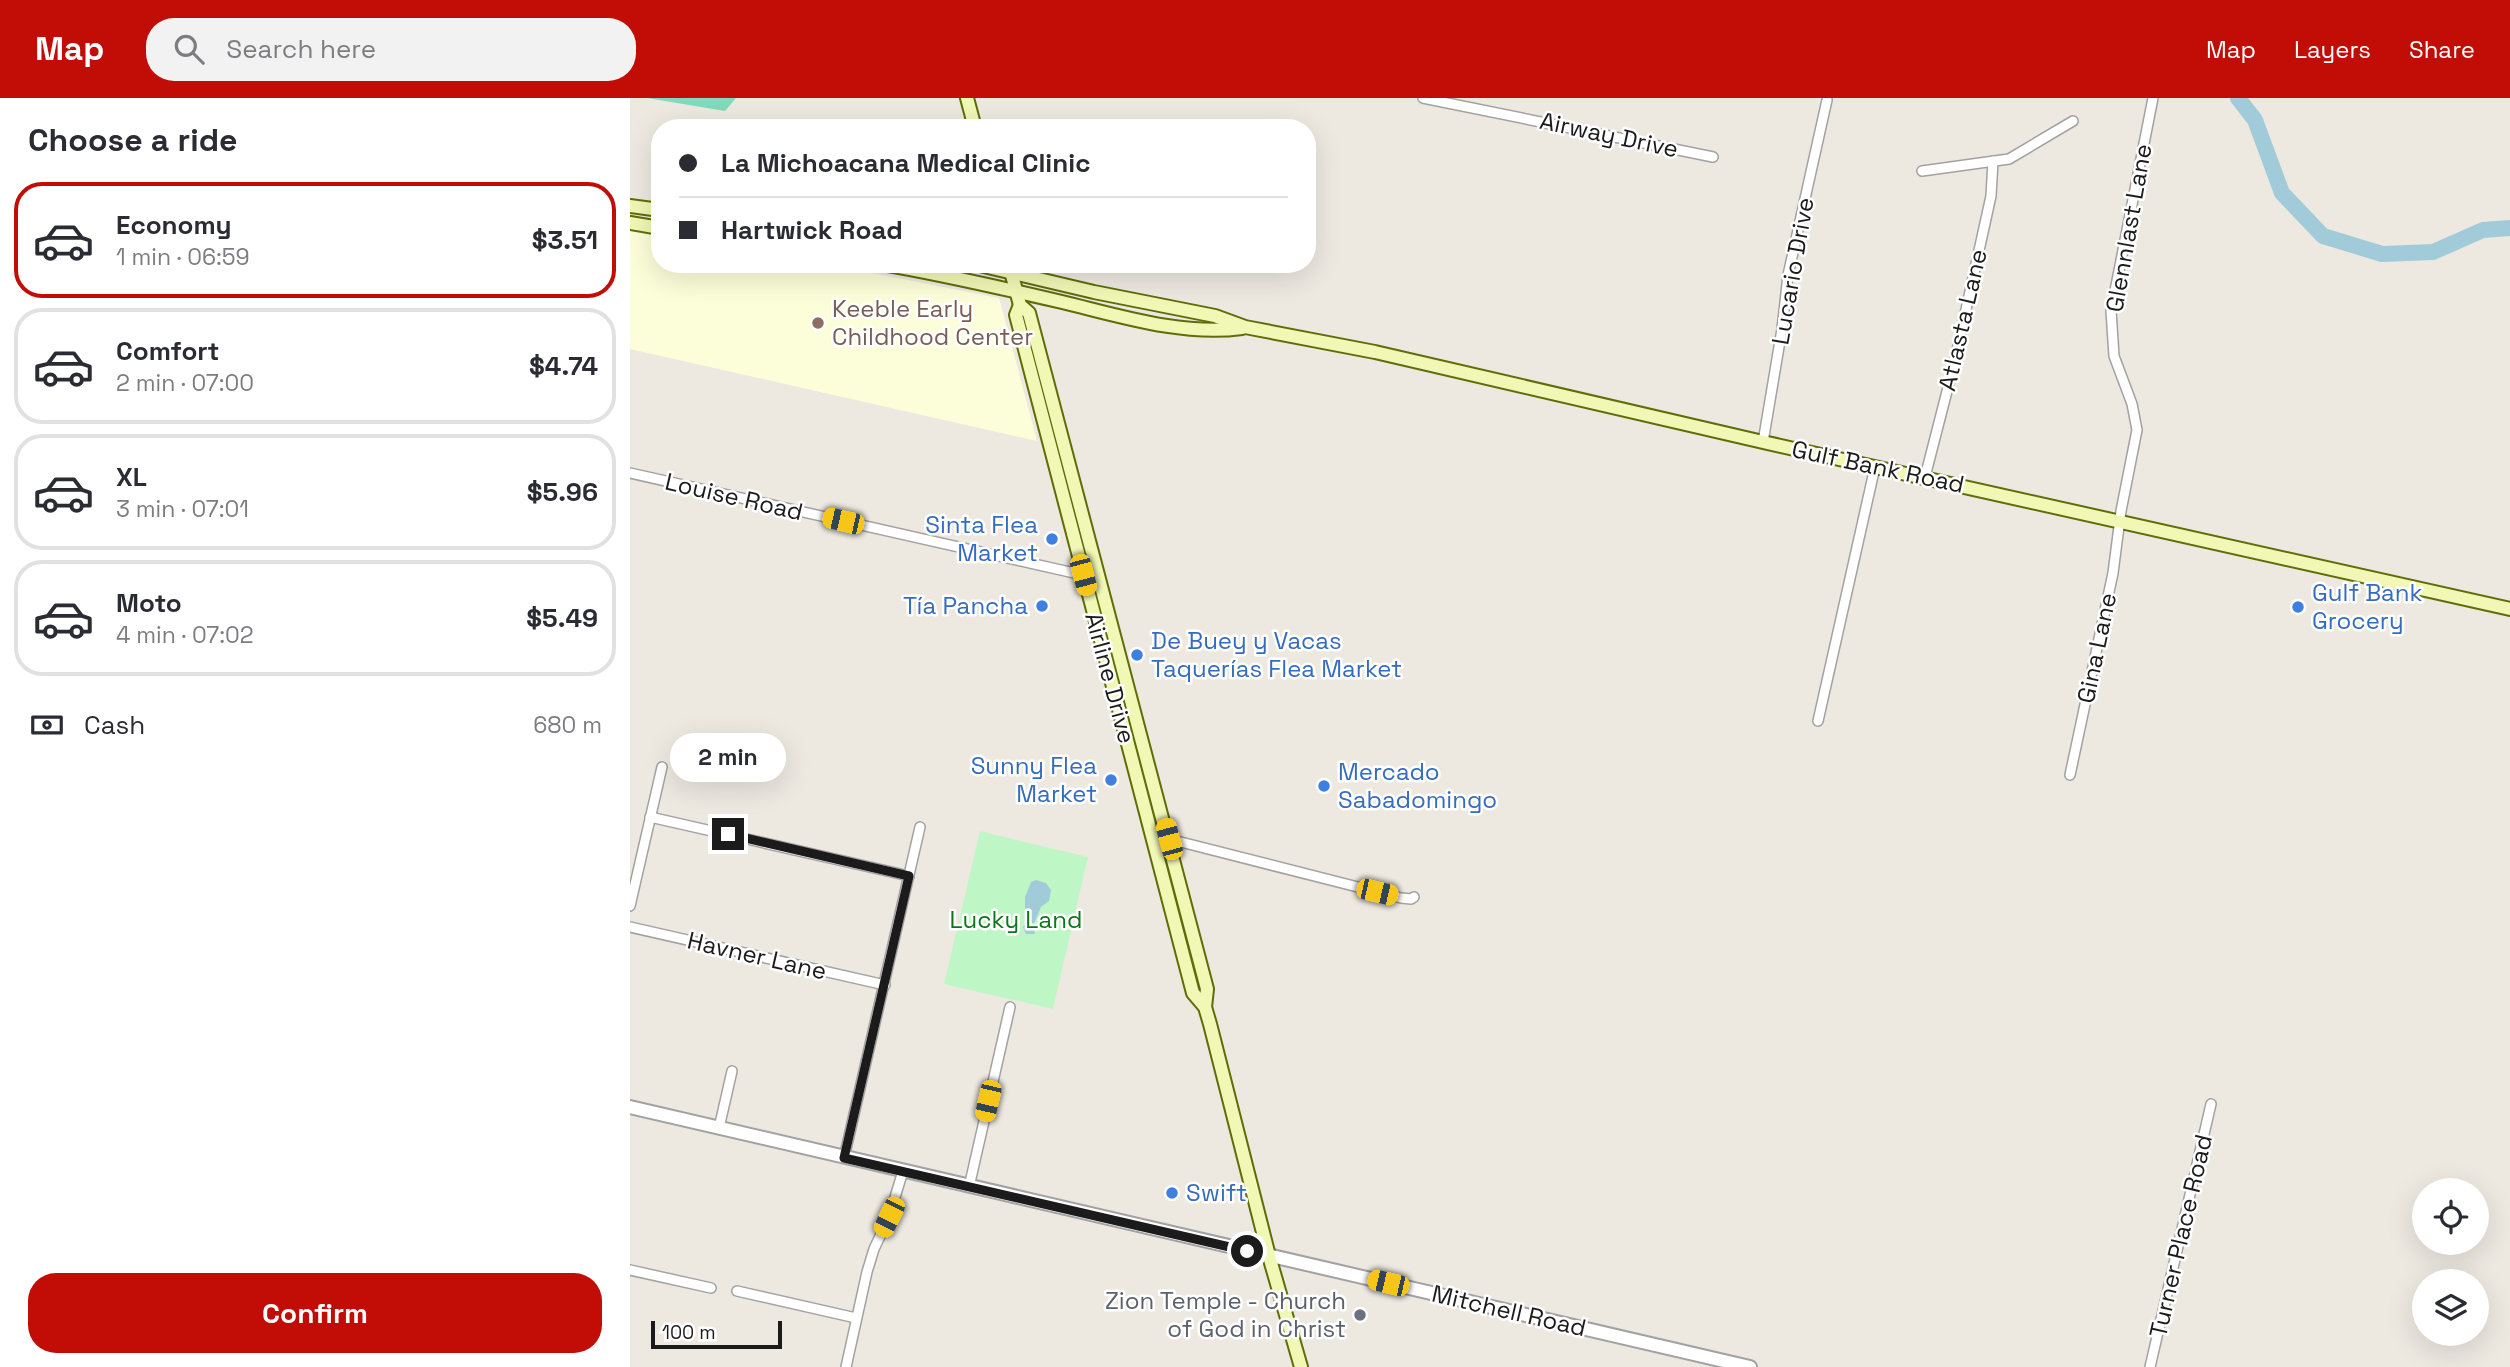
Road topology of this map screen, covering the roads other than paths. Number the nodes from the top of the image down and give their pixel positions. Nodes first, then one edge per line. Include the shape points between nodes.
1 (967, 98) edge
2 (1423, 98) edge
3 (2153, 98) edge
4 (1827, 100) dead end
5 (973, 119) edge
6 (2073, 121) dead end
7 (1713, 157) dead end
8 (1993, 162) junction
9 (1922, 172) dead end
10 (630, 206) edge
11 (651, 209) edge
12 (630, 223) edge
13 (651, 226) edge
14 (927, 273) edge
15 (1012, 273) edge
16 (1025, 273) edge
17 (1016, 291) junction
18 (1020, 304) junction
19 (1245, 327) junction
20 (1763, 442) junction
21 (1875, 467) junction
22 (630, 473) edge
23 (1925, 477) junction
24 (2121, 521) junction
25 (1083, 575) junction
26 (2510, 609) edge
27 (1818, 721) dead end
28 (662, 767) dead end
29 (2070, 775) dead end
30 (650, 817) junction
31 (920, 827) dead end
32 (1169, 839) junction
33 (1156, 856) junction
34 (909, 876) junction
35 (1415, 897) dead end
36 (630, 906) edge
37 (630, 927) edge
38 (885, 985) junction
39 (1010, 1007) dead end
40 (1205, 1007) junction
41 (732, 1071) dead end
42 (2211, 1104) dead end
43 (630, 1107) edge
44 (719, 1128) junction
45 (844, 1158) junction
46 (903, 1171) junction
47 (969, 1186) junction
48 (1269, 1256) junction
49 (630, 1270) edge
50 (712, 1289) dead end
51 (737, 1291) dead end
52 (856, 1318) junction
53 (846, 1367) edge
54 (1301, 1367) edge
55 (1749, 1367) edge
56 (2150, 1367) edge

1 - 5 main road
2 - 7 street, Airway Drive
3 - 24 street, Glennlast Lane via 2111,311 2114,356 2137,430
4 - 20 street, Lucario Drive via 1788,275
6 - 8 street via 2009,159
8 - 9 street
8 - 23 street, Atlasta Lane via 1991,196
10 - 11 main road
12 - 13 main road
14 - 17 main road, Gulf Bank Road
15 - 17 main road, Airline Drive
16 - 19 main road, Gulf Bank Road via 1215,316
17 - 18 main road, Airline Drive
17 - 19 main road, Gulf Bank Road via 1137,320 1212,331
18 - 25 main road, Airline Drive via 1016,316
18 - 32 main road, Airline Drive via 1029,313
19 - 20 main road, Gulf Bank Road
20 - 21 main road, Gulf Bank Road
21 - 23 main road, Gulf Bank Road
21 - 27 street
22 - 25 street, Louise Road
23 - 24 main road, Gulf Bank Road
24 - 26 main road, Gulf Bank Road
24 - 29 street, Gina Lane
25 - 33 main road, Airline Drive
28 - 30 street
30 - 34 street
30 - 36 street
31 - 34 street
32 - 33 main road
32 - 35 street via 1388,895
32 - 40 main road, Airline Drive via 1207,989
33 - 40 main road, Airline Drive via 1193,993
34 - 38 street
37 - 38 street, Havner Lane
38 - 45 street
39 - 47 street
40 - 48 main road, Airline Drive
41 - 44 street
42 - 56 street, Turner Place Road
43 - 44 street, Mitchell Road
44 - 45 street, Mitchell Road
45 - 46 street, Mitchell Road
46 - 47 street, Mitchell Road
46 - 52 street via 870,1260
47 - 48 street, Mitchell Road
48 - 54 main road, Airline Drive
48 - 55 street, Mitchell Road
49 - 50 street
51 - 52 street
52 - 53 street

